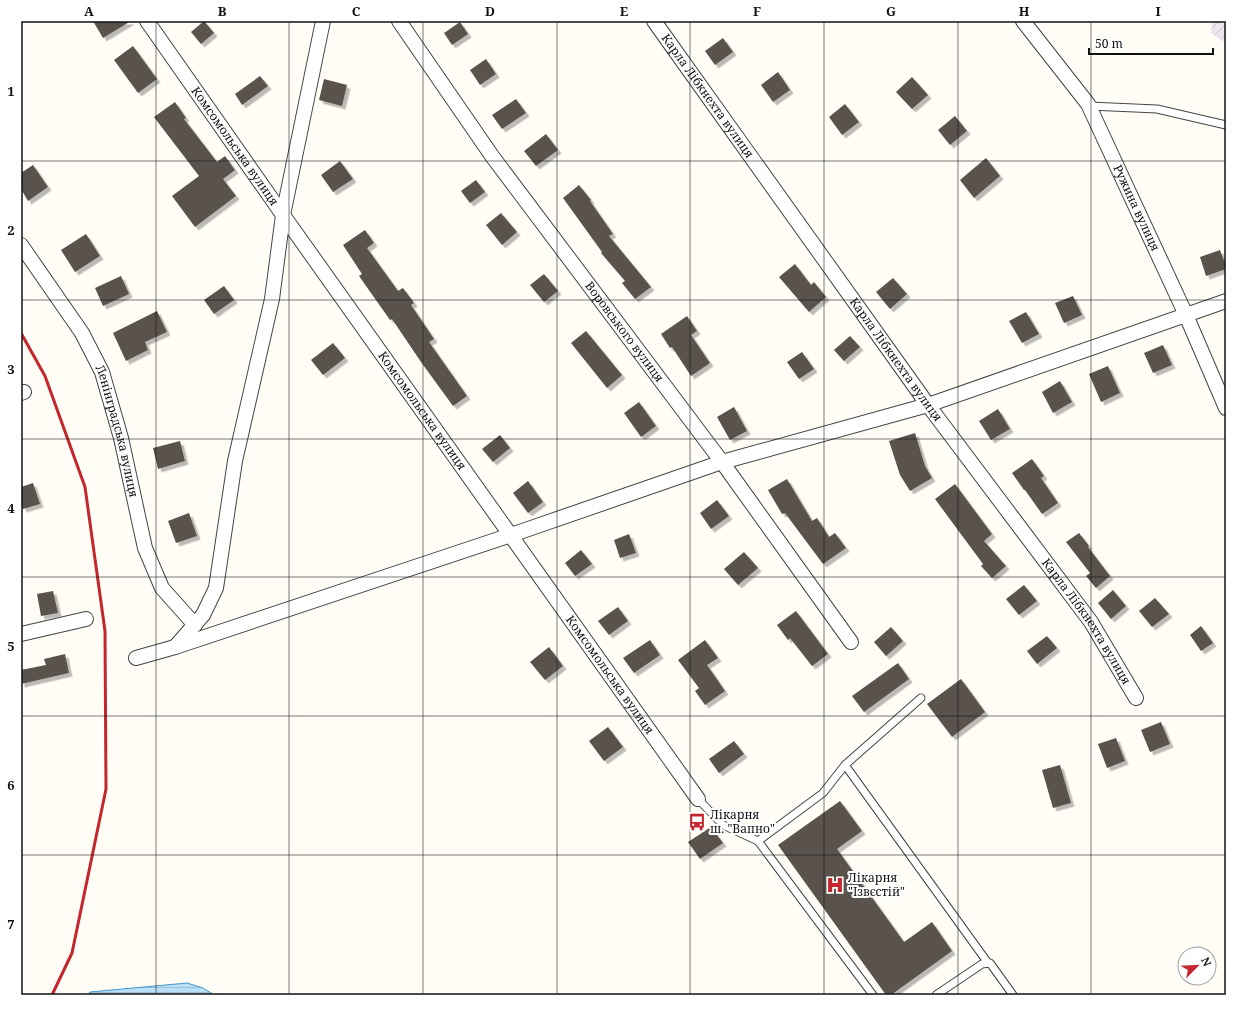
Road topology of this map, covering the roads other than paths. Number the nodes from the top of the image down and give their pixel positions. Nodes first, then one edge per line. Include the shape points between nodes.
1 (147, 21) edge
2 (323, 21) edge
3 (399, 21) edge
4 (654, 21) edge
5 (1023, 21) edge
6 (1089, 106) junction
7 (1226, 124) edge
8 (283, 215) junction
9 (21, 245) edge
10 (1226, 301) edge
11 (1186, 315) junction
12 (928, 405) junction
13 (1226, 408) edge
14 (722, 462) junction
15 (511, 535) junction
16 (86, 619) dead end
17 (195, 625) junction
18 (21, 634) edge
19 (851, 642) dead end
20 (175, 647) junction
21 (136, 658) dead end
22 (921, 698) dead end
23 (1136, 698) dead end
24 (845, 765) junction
25 (698, 799) joint
26 (758, 841) junction
27 (988, 963) junction
28 (872, 995) edge
29 (936, 995) edge
30 (1013, 995) edge

1 - 8 street, Комсомольська вулиця
2 - 8 street
3 - 14 street, Воровського вулиця via 492,156
4 - 12 street, Карла Лібкнехта вулиця
5 - 6 street, Ружина вулиця
6 - 7 lane via 1158,109
6 - 11 street, Ружина вулиця
8 - 15 street, Комсомольська вулиця
8 - 17 street via 272,299 235,461 216,588 203,615
9 - 17 street, Ленінградська вулиця via 82,332 102,372 121,438 146,548 162,588
10 - 11 street
11 - 12 street
11 - 13 street, Ружина вулиця
12 - 14 street
12 - 23 street, Карла Лібкнехта вулиця via 1091,622
14 - 15 street
14 - 19 street, Воровського вулиця
15 - 20 street
15 - 25 street, Комсомольська вулиця
16 - 18 street
17 - 20 street
20 - 21 street
22 - 24 lane
24 - 26 lane via 823,793
24 - 27 lane
25 - 26 lane via 723,825
26 - 28 lane
27 - 29 lane via 982,964
27 - 30 lane

